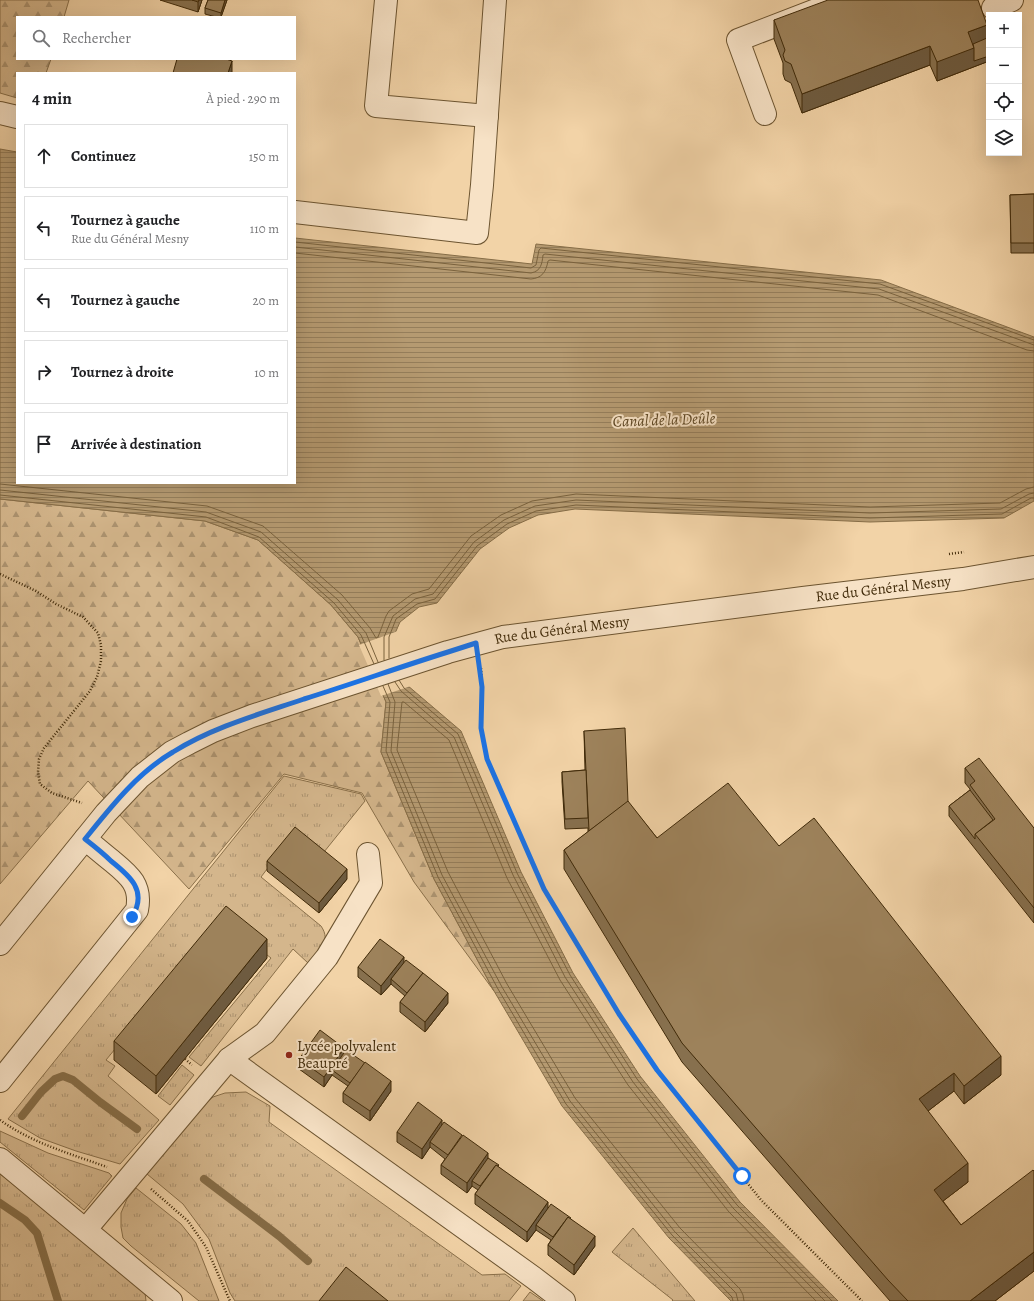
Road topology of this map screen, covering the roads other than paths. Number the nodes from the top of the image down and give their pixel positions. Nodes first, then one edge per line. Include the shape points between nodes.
1 (386, 0) edge
2 (495, 0) edge
3 (842, 0) edge
4 (0, 113) edge
5 (765, 114) dead end
6 (487, 116) junction
7 (16, 117) edge
8 (296, 212) edge
9 (1034, 567) edge
10 (85, 839) junction
11 (368, 854) dead end
12 (0, 944) edge
13 (229, 1059) junction
14 (0, 1081) edge
15 (0, 1159) edge
16 (86, 1229) junction
17 (171, 1301) edge
18 (564, 1301) edge

1 - 6 street via 376,106
2 - 6 street
3 - 5 street via 738,40
4 - 7 street
6 - 8 street via 477,233
9 - 10 street, Rue du Général Mesny via 963,579 547,630 476,643 252,716 172,752 140,777
10 - 12 street, Rue du Général Mesny
10 - 14 street via 134,881 139,901 137,910
11 - 13 street via 371,883 327,957 265,1033
13 - 16 street
13 - 18 street
15 - 16 street
16 - 17 street

